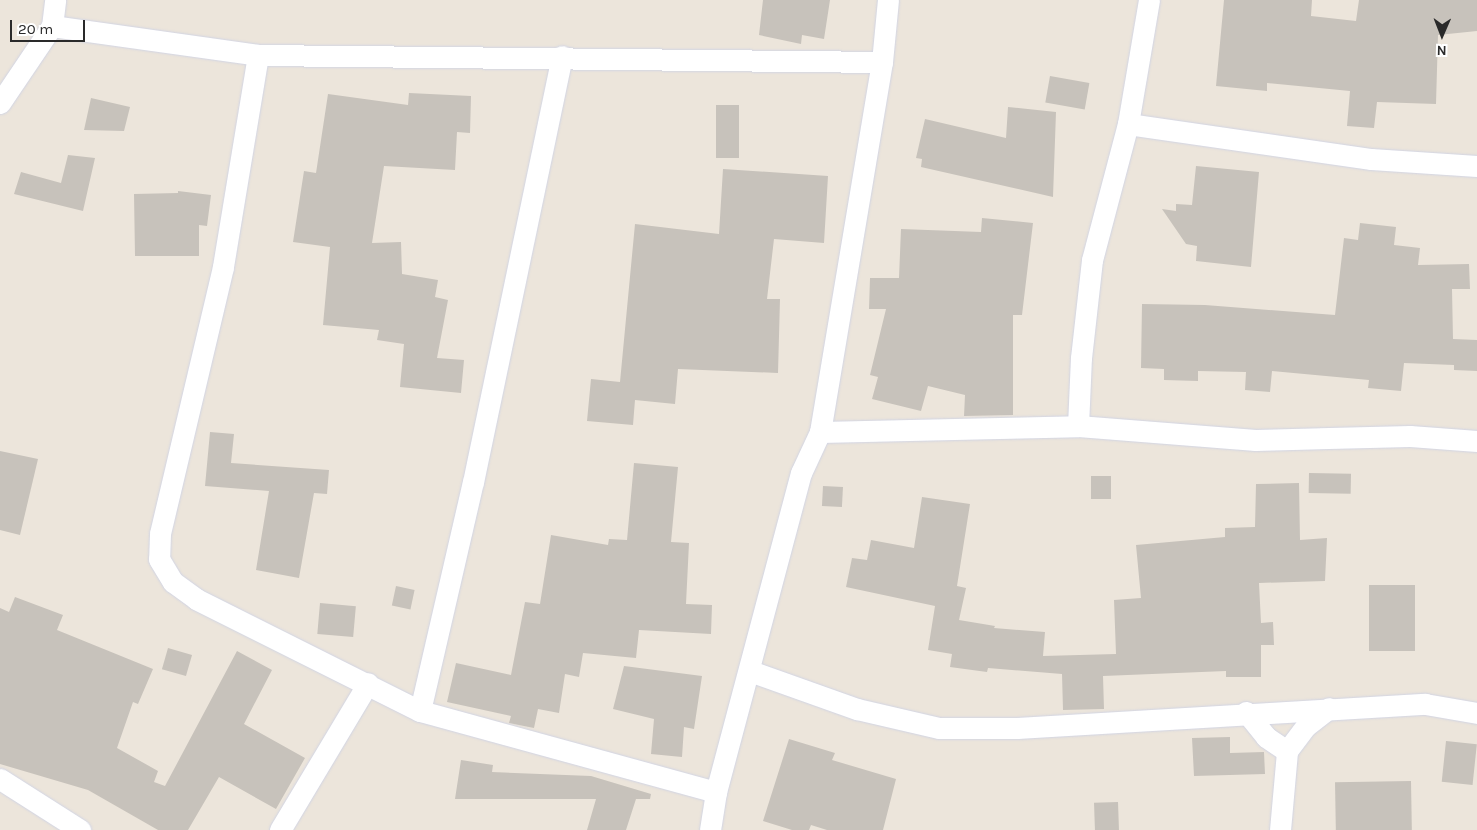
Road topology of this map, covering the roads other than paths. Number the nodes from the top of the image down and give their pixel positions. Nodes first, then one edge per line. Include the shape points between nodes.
1 (55, 0) edge
2 (888, 0) edge
3 (1149, 0) edge
4 (52, 26) junction
5 (258, 55) junction
6 (562, 56) junction
7 (882, 62) junction
8 (0, 103) edge
9 (1128, 124) junction
10 (1477, 166) edge
11 (1078, 426) junction
12 (820, 432) junction
13 (1477, 441) edge
14 (750, 671) junction
15 (368, 683) junction
16 (1329, 708) junction
17 (420, 711) junction
18 (1246, 712) junction
19 (1477, 713) edge
20 (1287, 750) junction
21 (0, 780) edge
22 (716, 792) junction
23 (80, 830) edge
24 (280, 830) edge
25 (710, 830) edge
26 (1280, 830) edge

1 - 4 street
2 - 7 street
3 - 9 street
4 - 5 street
4 - 8 street
5 - 6 street
5 - 15 street via 222,267 160,534 159,559 173,582 196,598
6 - 7 street
6 - 17 street via 473,482
7 - 12 street
9 - 10 street via 1371,159
9 - 11 street via 1092,260 1081,358
11 - 12 street
11 - 13 street via 1255,440 1410,436
12 - 14 street via 801,473
14 - 18 street via 857,709 939,728 1016,728
14 - 22 street
15 - 17 street
15 - 24 street
16 - 18 street
16 - 19 street via 1425,704
16 - 20 street via 1306,726
17 - 22 street
18 - 20 street via 1266,737
20 - 26 street
21 - 23 street
22 - 25 street

